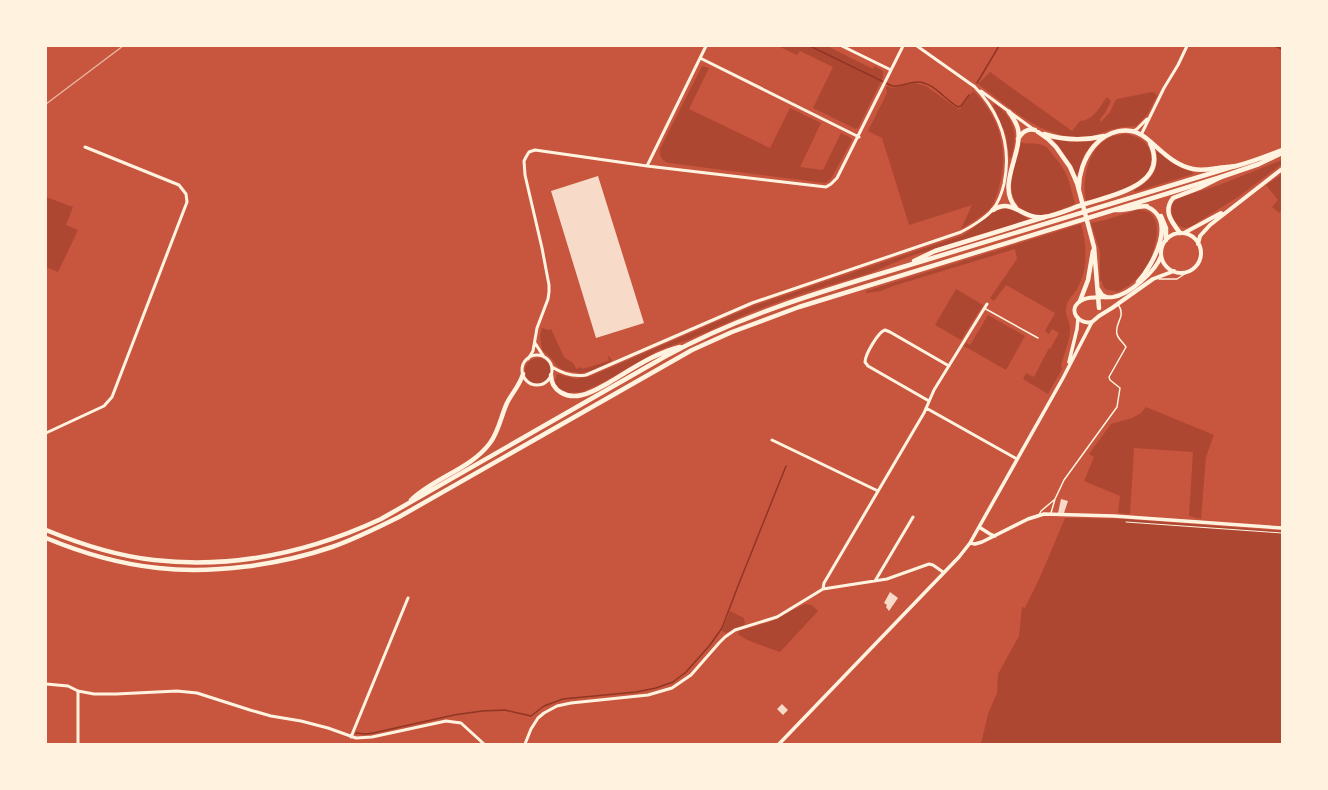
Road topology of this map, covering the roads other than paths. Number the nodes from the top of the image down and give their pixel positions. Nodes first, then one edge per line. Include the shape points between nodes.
1 (706, 46) edge
2 (842, 46) edge
3 (903, 46) edge
4 (917, 46) edge
5 (1186, 46) edge
6 (700, 58) junction
7 (891, 70) junction
8 (974, 86) junction
9 (1009, 112) junction
10 (1149, 116) junction
11 (1036, 131) junction
12 (1132, 131) junction
13 (1109, 134) junction
14 (1143, 136) junction
15 (859, 137) junction
16 (1018, 139) junction
17 (85, 147) dead end
18 (1282, 150) edge
19 (1282, 154) edge
20 (647, 166) junction
21 (1235, 166) junction
22 (1282, 169) edge
23 (1221, 176) junction
24 (1079, 191) junction
25 (1145, 206) junction
26 (1232, 207) junction
27 (1017, 209) junction
28 (993, 210) junction
29 (1112, 210) junction
30 (1045, 217) junction
31 (1182, 233) junction
32 (1092, 239) junction
33 (1166, 240) junction
34 (1198, 244) junction
35 (1161, 256) junction
36 (912, 264) junction
37 (1192, 269) junction
38 (1174, 271) junction
39 (1153, 279) junction
40 (1138, 282) junction
41 (1097, 288) junction
42 (1098, 297) junction
43 (1106, 297) junction
44 (1089, 299) junction
45 (1080, 301) junction
46 (987, 304) dead end
47 (1118, 304) junction
48 (984, 308) junction
49 (1099, 308) junction
50 (1099, 316) junction
51 (1078, 318) junction
52 (1092, 322) junction
53 (1038, 338) dead end
54 (535, 343) junction
55 (685, 346) junction
56 (544, 357) junction
57 (528, 359) junction
58 (949, 366) junction
59 (552, 367) junction
60 (1067, 369) junction
61 (523, 374) junction
62 (551, 375) junction
63 (929, 401) junction
64 (926, 408) junction
65 (46, 433) edge
66 (772, 440) dead end
67 (1017, 459) junction
68 (878, 492) junction
69 (1055, 499) junction
70 (405, 506) junction
71 (1050, 514) junction
72 (1039, 515) junction
73 (913, 518) dead end
74 (979, 527) junction
75 (1282, 528) edge
76 (46, 530) edge
77 (996, 536) junction
78 (46, 538) edge
79 (970, 543) junction
80 (943, 572) junction
81 (875, 581) junction
82 (823, 589) junction
83 (408, 598) dead end
84 (46, 684) edge
85 (78, 691) junction
86 (350, 737) junction
87 (78, 744) edge
88 (484, 744) edge
89 (525, 744) edge
90 (778, 744) edge

1 - 6 street
2 - 7 street
3 - 7 street
4 - 8 street
5 - 10 street
6 - 15 street
6 - 20 street
7 - 15 street
8 - 9 street
8 - 28 street via 993,110 1002,130 1006,150 1007,165 1003,187
9 - 11 street
9 - 16 main road via 1016,124
10 - 12 street via 1140,127
10 - 14 street
11 - 13 main road via 1054,137 1075,139
11 - 16 main road via 1027,130
11 - 24 main road via 1056,147 1073,172
12 - 13 main road via 1122,130
12 - 14 main road
13 - 24 main road via 1100,140 1088,155 1079,179
14 - 21 main road via 1172,160 1189,168 1205,170
14 - 30 main road via 1151,145 1154,160 1150,172 1142,182 1126,191
15 - 20 street via 837,178 831,184 820,187
16 - 27 main road via 1009,184 1011,200
17 - 65 street via 179,186 186,194 187,202 112,397 104,406
18 - 21 main road
19 - 23 main road
20 - 54 street via 535,150 526,156 525,175 549,284 548,299 537,328
21 - 36 main road
22 - 26 main road
23 - 29 main road
23 - 31 main road via 1199,188 1177,195 1170,202 1168,214 1171,222
24 - 32 main road
25 - 29 main road
25 - 33 main road via 1153,208 1160,215 1166,228
25 - 40 main road via 1159,218 1162,228 1155,256
26 - 31 main road
26 - 34 main road via 1206,229
27 - 28 main road via 1008,205
27 - 30 main road via 1032,216
28 - 59 street via 961,232 752,303 586,375 568,375
29 - 78 main road via 800,307 732,332 672,361 399,517 331,547 263,564 210,569 174,569 113,560 76,550
30 - 36 main road via 935,251 916,259
31 - 33 main road via 1174,234
31 - 34 main road via 1190,235
32 - 41 main road
32 - 45 main road via 1093,252 1089,274
33 - 35 main road
34 - 37 main road via 1200,257
35 - 38 main road via 1166,265
35 - 40 main road via 1153,269
36 - 55 main road via 766,310
37 - 38 main road
37 - 39 lane via 1177,279
38 - 39 main road
39 - 47 main road
40 - 43 main road via 1122,294
41 - 42 main road
41 - 43 main road
42 - 43 main road
42 - 44 main road
42 - 49 main road
44 - 45 main road
44 - 49 main road via 1095,301
45 - 51 main road via 1076,307
46 - 48 street
47 - 50 main road
47 - 69 lane via 1122,313 1116,329 1126,347 1109,377 1120,388 1117,406 1064,480
48 - 53 lane
48 - 58 street
49 - 50 main road
50 - 52 main road
51 - 52 main road via 1084,323
51 - 60 street
52 - 60 street
54 - 56 street
54 - 57 street
55 - 62 main road via 658,354 581,396 568,396 560,392 554,386
55 - 70 main road
56 - 57 street
56 - 59 street
57 - 61 street via 523,366
58 - 63 street
58 - 63 street via 885,330 879,333 865,357 864,362 868,366
59 - 62 street
60 - 67 street
61 - 62 street via 526,380 537,385 547,381
61 - 70 main road via 507,404 494,438 483,452 425,488
63 - 64 street
64 - 67 street
64 - 68 street
66 - 68 street
67 - 74 street
68 - 82 street via 824,583
69 - 71 lane
69 - 72 lane
70 - 76 main road via 363,527 324,542 285,553 219,562 173,562 130,556 90,546
71 - 72 street
71 - 75 street
72 - 77 street
73 - 81 street
74 - 77 street
74 - 79 street
77 - 79 street via 978,544
79 - 80 street
80 - 81 street via 929,564 887,580
80 - 90 street
81 - 82 street
82 - 89 street via 777,617 731,632 690,675 672,688 648,695 557,706 538,718
83 - 86 street
84 - 85 street via 68,686
85 - 86 street via 94,694 177,691 197,693 250,710 321,726
85 - 87 street
86 - 88 street via 372,737 446,721 461,723

